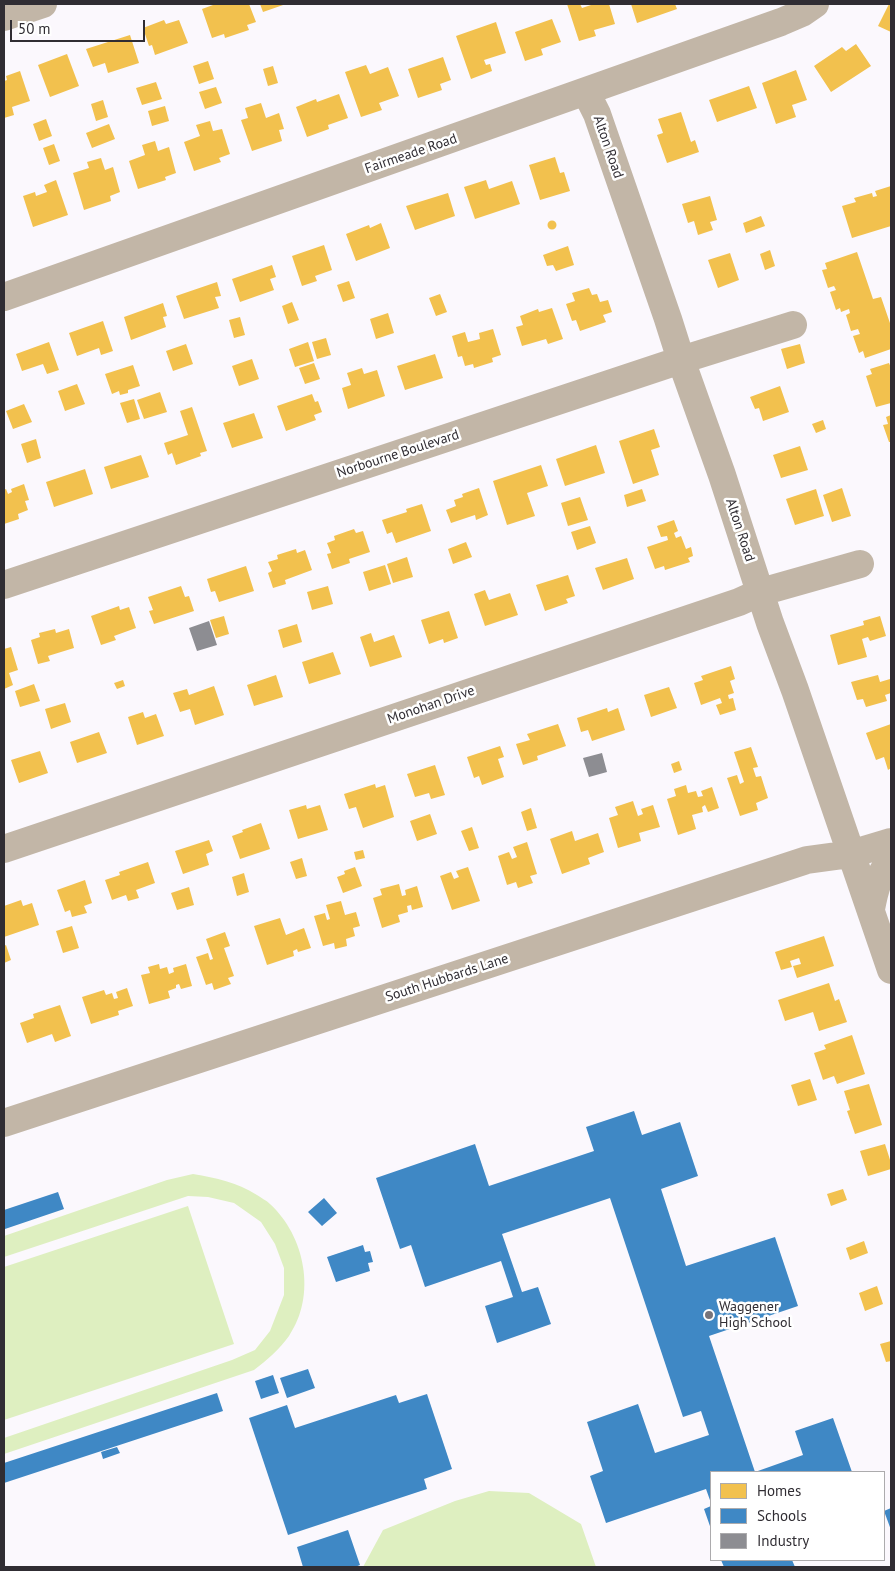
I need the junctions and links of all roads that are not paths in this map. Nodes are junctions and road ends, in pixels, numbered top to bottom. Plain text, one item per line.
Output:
1 (43, 4) edge
2 (815, 4) edge
3 (4, 17) edge
4 (586, 92) junction
5 (4, 297) edge
6 (793, 325) dead end
7 (681, 360) junction
8 (860, 564) dead end
9 (4, 585) edge
10 (761, 592) junction
11 (891, 842) edge
12 (4, 849) edge
13 (851, 854) junction
14 (891, 859) edge
15 (871, 909) junction
16 (891, 970) edge
17 (4, 1123) edge

1 - 3 street
2 - 4 street, Fairmeade Road
4 - 5 street, Fairmeade Road
4 - 7 street, Alton Road
6 - 7 street, Norbourne Boulevard
7 - 9 street, Norbourne Boulevard
7 - 10 street, Alton Road
8 - 10 street, Monohan Drive
10 - 12 street, Monohan Drive
10 - 13 street, Alton Road
11 - 13 street, South Hubbards Lane
13 - 15 street, Alton Road
13 - 17 street, South Hubbards Lane
14 - 15 street
15 - 16 street, Alton Road

